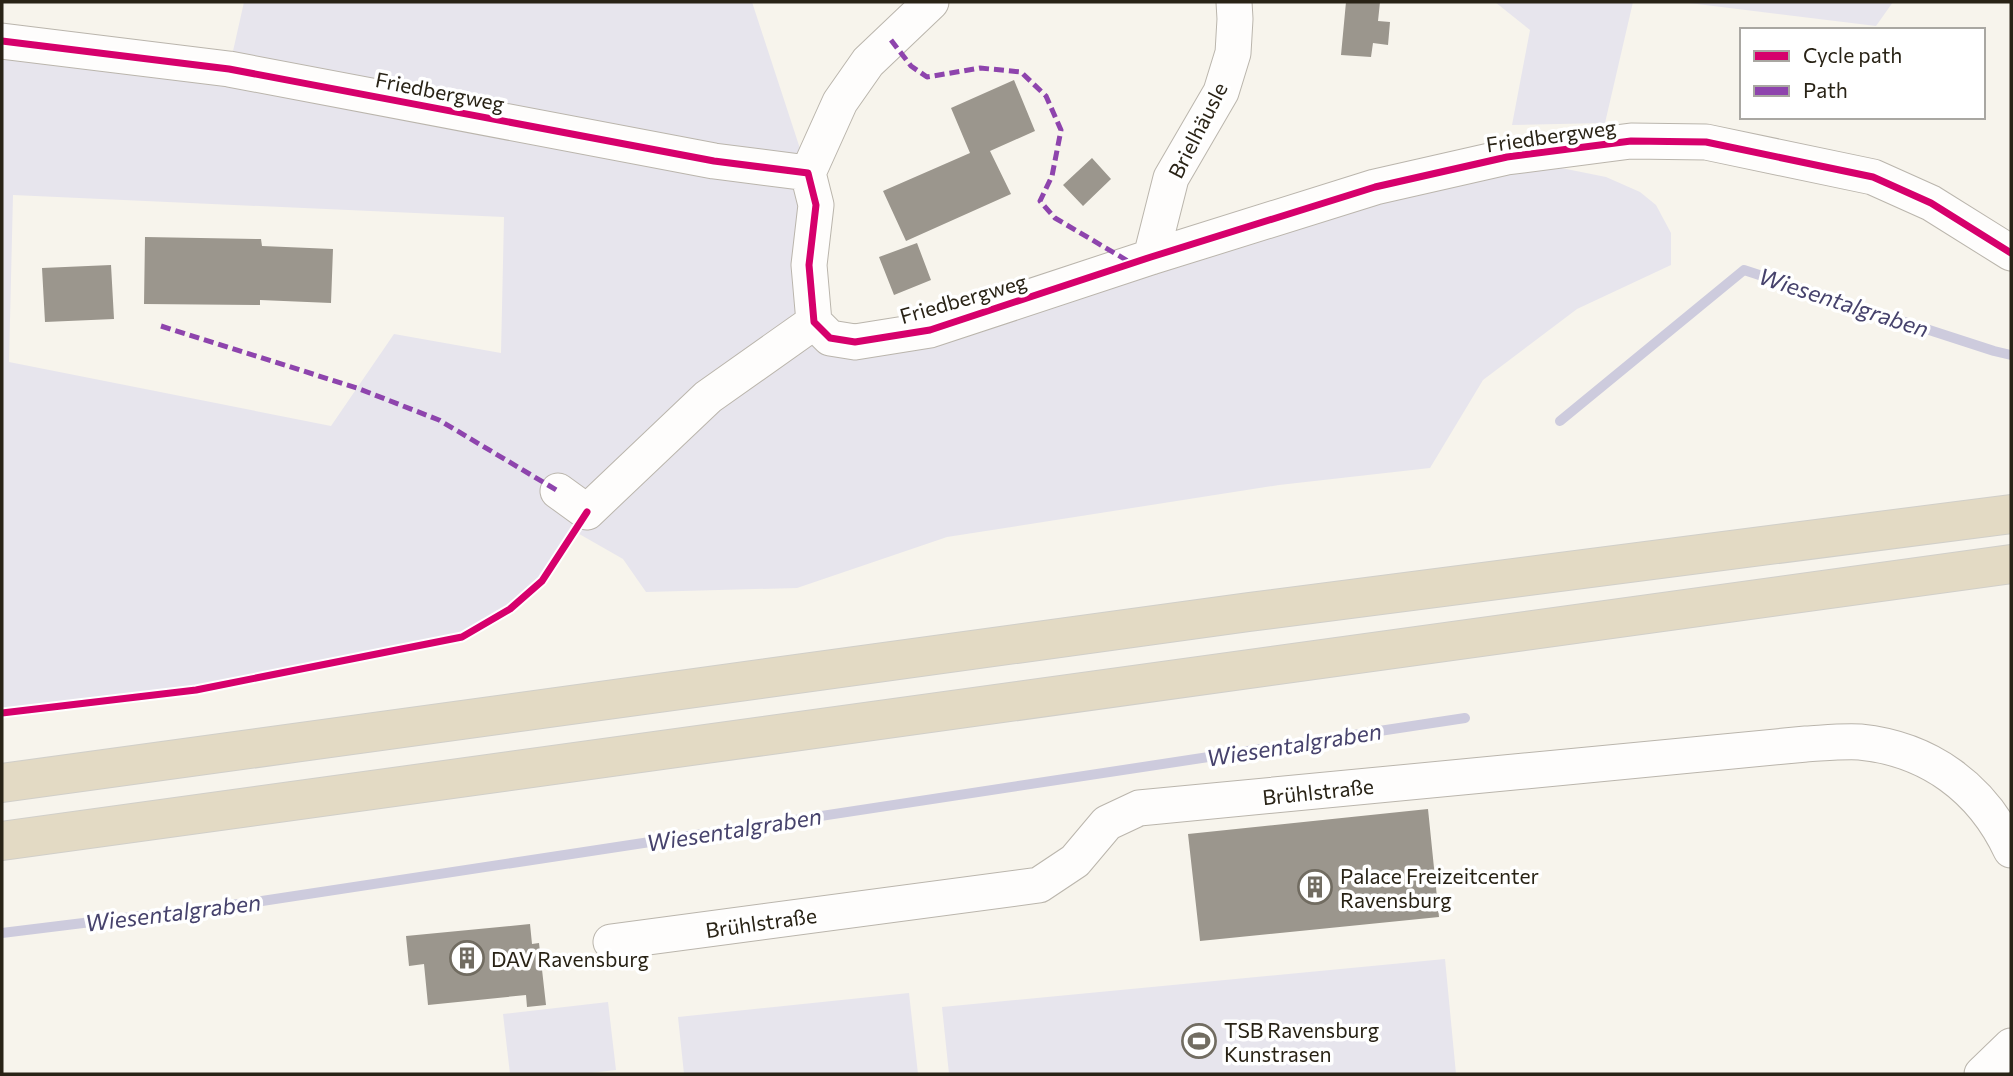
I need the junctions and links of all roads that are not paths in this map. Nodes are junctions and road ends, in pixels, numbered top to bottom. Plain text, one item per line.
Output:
1 (931, 2) edge
2 (1234, 2) edge
3 (2, 41) edge
4 (808, 173) junction
5 (2011, 253) edge
6 (1151, 257) junction
7 (814, 322) junction
8 (558, 491) dead end
9 (2011, 514) edge
10 (2011, 564) edge
11 (2, 783) edge
12 (2, 841) edge
13 (2011, 850) edge
14 (611, 942) dead end
15 (2011, 1046) edge
16 (1982, 1074) edge

1 - 4 street
2 - 6 street, Brielhäusle
3 - 4 street, Friedbergweg
4 - 7 street
5 - 6 street, Friedbergweg
6 - 7 street, Friedbergweg
7 - 8 street
9 - 11 highway
10 - 12 highway
13 - 14 street, Brühlstraße
15 - 16 street

